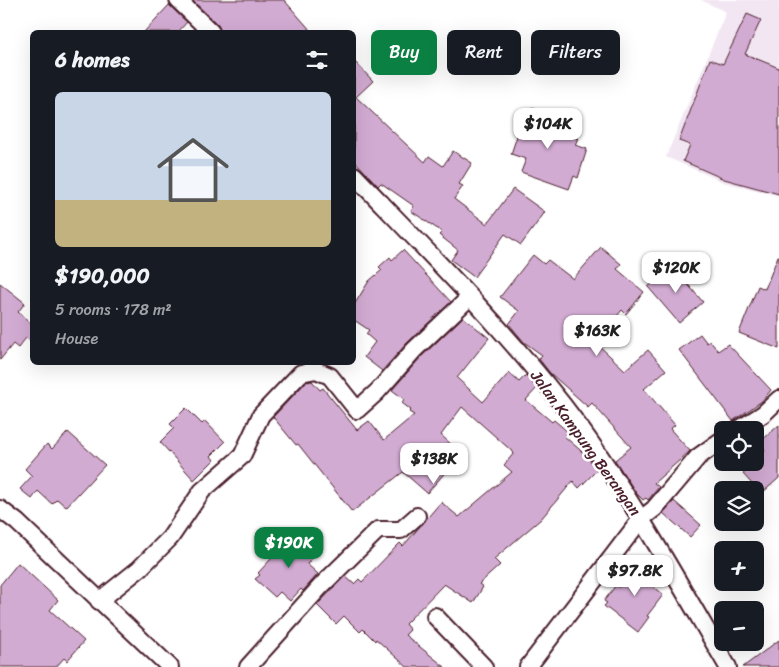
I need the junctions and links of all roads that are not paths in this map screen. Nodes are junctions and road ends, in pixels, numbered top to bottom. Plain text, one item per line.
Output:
1 (178, 0) edge
2 (209, 30) edge
3 (356, 177) edge
4 (470, 297) junction
5 (779, 399) edge
6 (753, 421) edge
7 (714, 446) edge
8 (0, 509) edge
9 (417, 516) dead end
10 (641, 519) junction
11 (99, 601) junction
12 (435, 616) dead end
13 (170, 667) edge
14 (248, 667) edge
15 (484, 667) edge
16 (528, 667) edge
17 (728, 667) edge

1 - 2 street
3 - 4 street, Jalan Kampung Berangan
4 - 10 street, Jalan Kampung Berangan
4 - 11 street
5 - 6 street
7 - 10 street
8 - 11 street
9 - 14 street
10 - 16 street
10 - 17 street, Jalan Kampung Berangan
11 - 13 street
12 - 15 street

